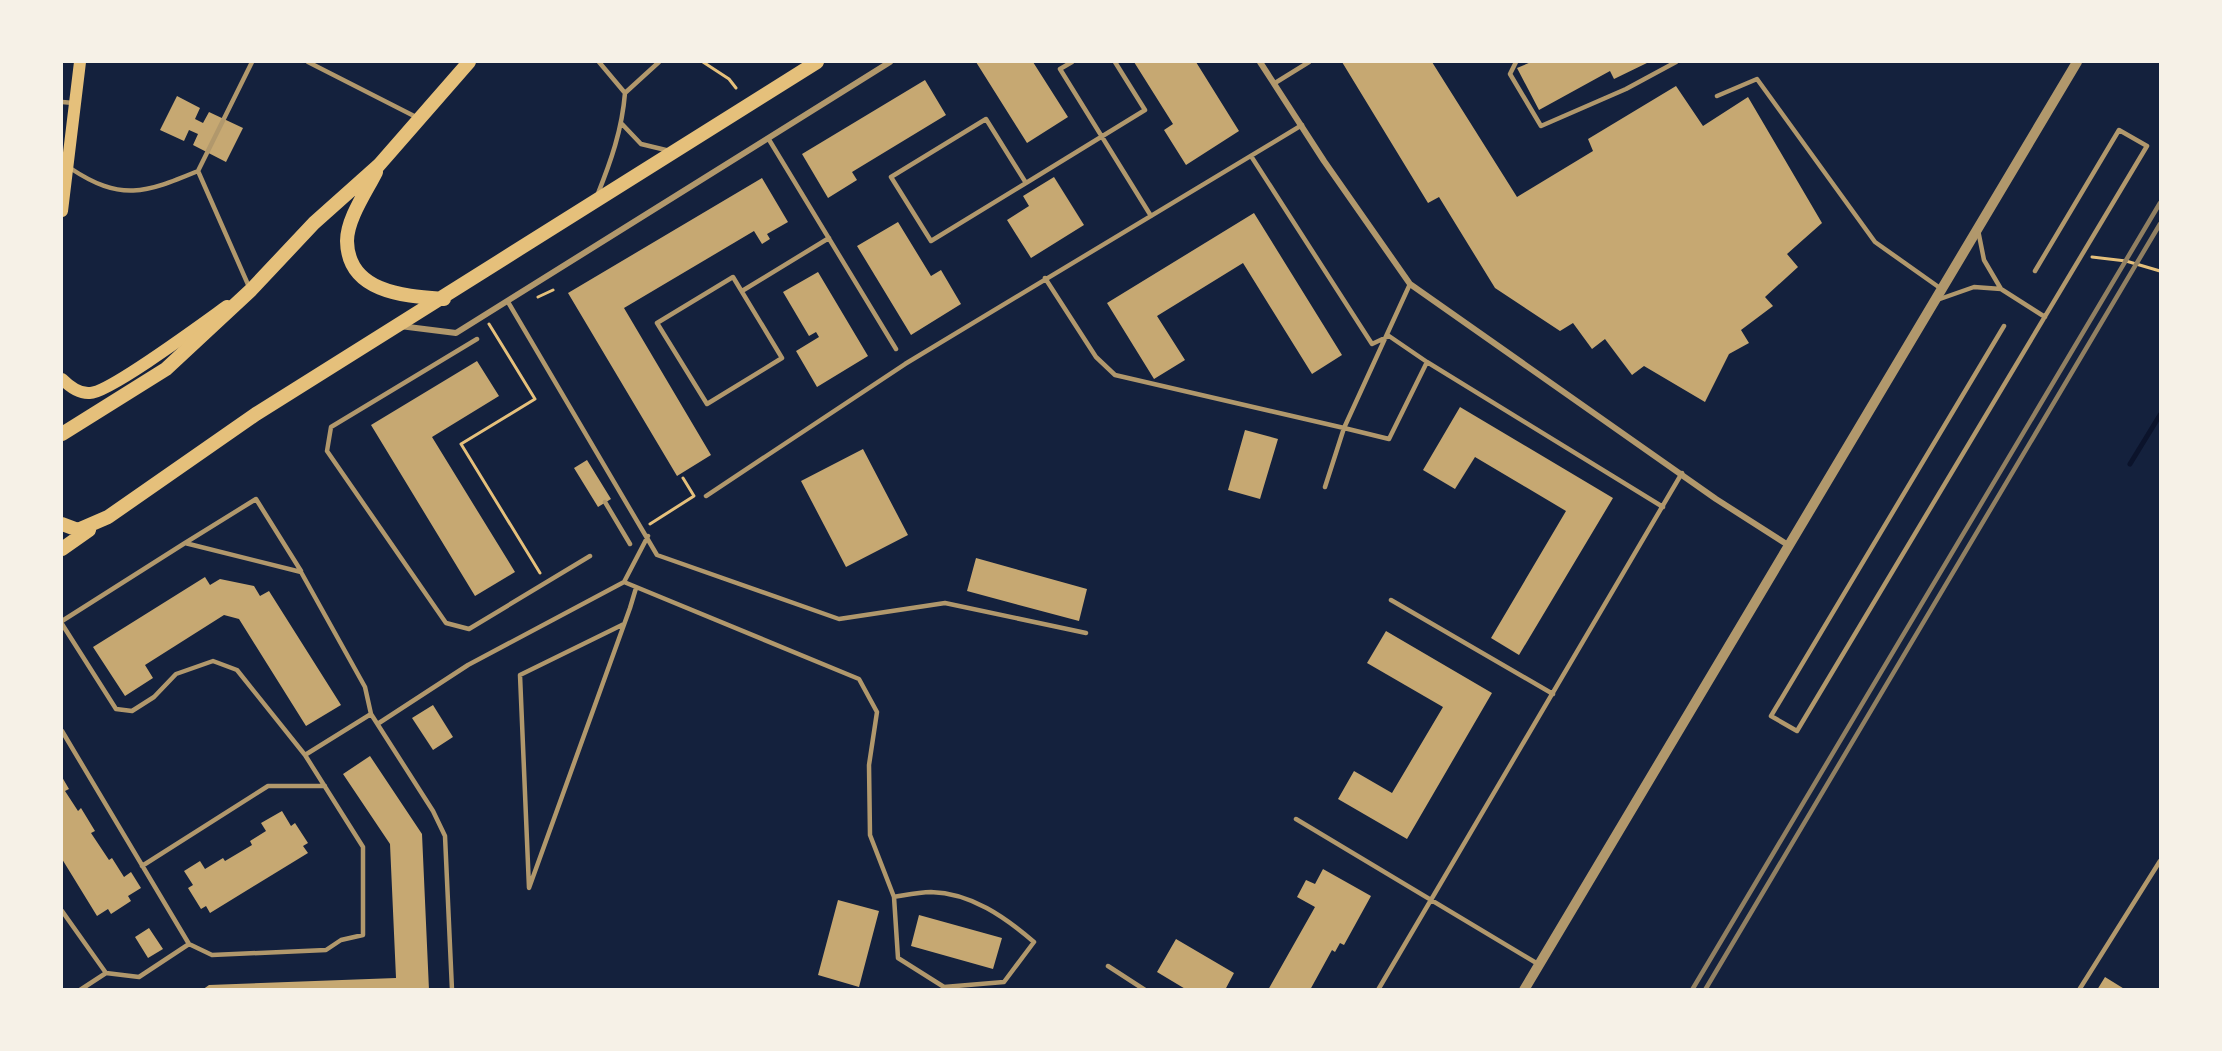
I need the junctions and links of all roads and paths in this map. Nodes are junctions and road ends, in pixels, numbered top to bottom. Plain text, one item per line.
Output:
1 (80, 62) edge
2 (252, 62) edge
3 (308, 62) edge
4 (469, 62) edge
5 (599, 62) edge
6 (659, 62) edge
7 (703, 62) edge
8 (817, 62) edge
9 (890, 62) edge
10 (1072, 62) edge
11 (1115, 62) edge
12 (1260, 62) edge
13 (1308, 62) edge
14 (1516, 62) edge
15 (1676, 62) edge
16 (2077, 62) edge
17 (1275, 83) junction
18 (736, 88) dead end
19 (625, 93) junction
20 (1717, 96) dead end
21 (62, 102) edge
22 (75, 103) junction
23 (418, 118) junction
24 (622, 124) junction
25 (1302, 125) junction
26 (1102, 137) junction
27 (768, 138) junction
28 (674, 152) junction
29 (1251, 156) junction
30 (380, 165) junction
31 (67, 166) junction
32 (198, 171) junction
33 (1026, 183) junction
34 (593, 204) junction
35 (62, 212) edge
36 (1151, 216) junction
37 (1978, 226) junction
38 (829, 238) junction
39 (2081, 256) junction
40 (2035, 271) dead end
41 (2160, 271) edge
42 (1045, 278) junction
43 (1410, 284) junction
44 (1940, 288) junction
45 (2001, 289) junction
46 (251, 290) junction
47 (742, 291) junction
48 (444, 298) junction
49 (508, 302) junction
50 (1932, 302) junction
51 (2045, 317) junction
52 (488, 322) dead end
53 (399, 326) junction
54 (2004, 326) dead end
55 (1389, 336) junction
56 (477, 339) dead end
57 (896, 349) dead end
58 (1427, 363) junction
59 (62, 379) edge
60 (1344, 428) junction
61 (62, 434) edge
62 (1682, 473) junction
63 (683, 478) dead end
64 (1325, 487) dead end
65 (706, 496) dead end
66 (605, 502) dead end
67 (1663, 507) junction
68 (108, 517) junction
69 (62, 524) edge
70 (643, 528) junction
71 (648, 536) junction
72 (185, 543) junction
73 (630, 544) dead end
74 (1788, 545) junction
75 (62, 549) edge
76 (590, 556) dead end
77 (301, 572) junction
78 (624, 582) junction
79 (546, 583) junction
80 (636, 588) junction
81 (1391, 600) dead end
82 (62, 622) edge
83 (624, 624) junction
84 (1086, 633) dead end
85 (1552, 694) junction
86 (371, 714) junction
87 (379, 723) junction
88 (62, 731) edge
89 (305, 755) junction
90 (324, 786) junction
91 (1296, 819) dead end
92 (2160, 861) edge
93 (142, 866) junction
94 (894, 897) junction
95 (1431, 898) junction
96 (62, 911) edge
97 (189, 944) junction
98 (1539, 964) junction
99 (1108, 966) dead end
100 (106, 973) junction
101 (80, 990) edge
102 (452, 990) edge
103 (1145, 990) edge
104 (1378, 990) edge
105 (1524, 990) edge
106 (2079, 990) edge

1 - 22 main road
2 - 32 lane
3 - 23 lane
4 - 23 main road
5 - 19 lane
6 - 19 lane
7 - 18 path
8 - 28 main road
9 - 27 street
10 - 26 lane
11 - 26 lane
12 - 17 street
13 - 17 lane
14 - 15 lane
16 - 37 street
17 - 25 street
19 - 24 lane
20 - 44 lane
21 - 22 lane
22 - 31 main road
23 - 30 main road
24 - 28 lane
24 - 34 lane
25 - 29 lane
25 - 43 street
26 - 33 lane
26 - 36 lane
27 - 38 lane
27 - 49 street
28 - 34 main road
29 - 36 lane
29 - 55 lane
30 - 46 main road
30 - 48 main road
31 - 32 lane
31 - 35 main road
32 - 46 lane
33 - 33 lane
34 - 48 main road
36 - 42 lane
37 - 44 street
37 - 45 lane
38 - 47 lane
38 - 57 lane
39 - 40 lane
39 - 41 path
39 - 51 lane
42 - 60 lane
42 - 65 lane
43 - 55 lane
43 - 62 street
44 - 50 street
45 - 50 lane
45 - 51 lane
46 - 59 main road
46 - 61 main road
47 - 47 lane
48 - 53 main road
49 - 53 street
49 - 70 lane
50 - 74 street
51 - 54 lane
52 - 79 path
53 - 68 main road
55 - 58 lane
55 - 60 lane
56 - 79 lane
58 - 60 lane
58 - 67 lane
60 - 64 lane
62 - 67 lane
62 - 74 street
63 - 70 path
66 - 73 lane
67 - 85 lane
68 - 69 main road
68 - 75 main road
70 - 71 lane
71 - 78 lane
71 - 84 lane
72 - 77 lane
72 - 77 lane
72 - 82 lane
74 - 98 street
76 - 79 lane
77 - 86 lane
78 - 80 lane
78 - 87 lane
80 - 83 lane
80 - 94 lane
81 - 85 lane
82 - 89 lane
83 - 83 lane
85 - 95 lane
86 - 87 lane
86 - 89 lane
87 - 102 lane
88 - 93 lane
89 - 90 lane
90 - 93 lane
90 - 97 lane
91 - 95 lane
92 - 106 lane
93 - 97 lane
94 - 94 lane
95 - 98 lane
95 - 104 lane
96 - 100 lane
97 - 100 lane
98 - 105 street
99 - 103 lane
100 - 101 lane

